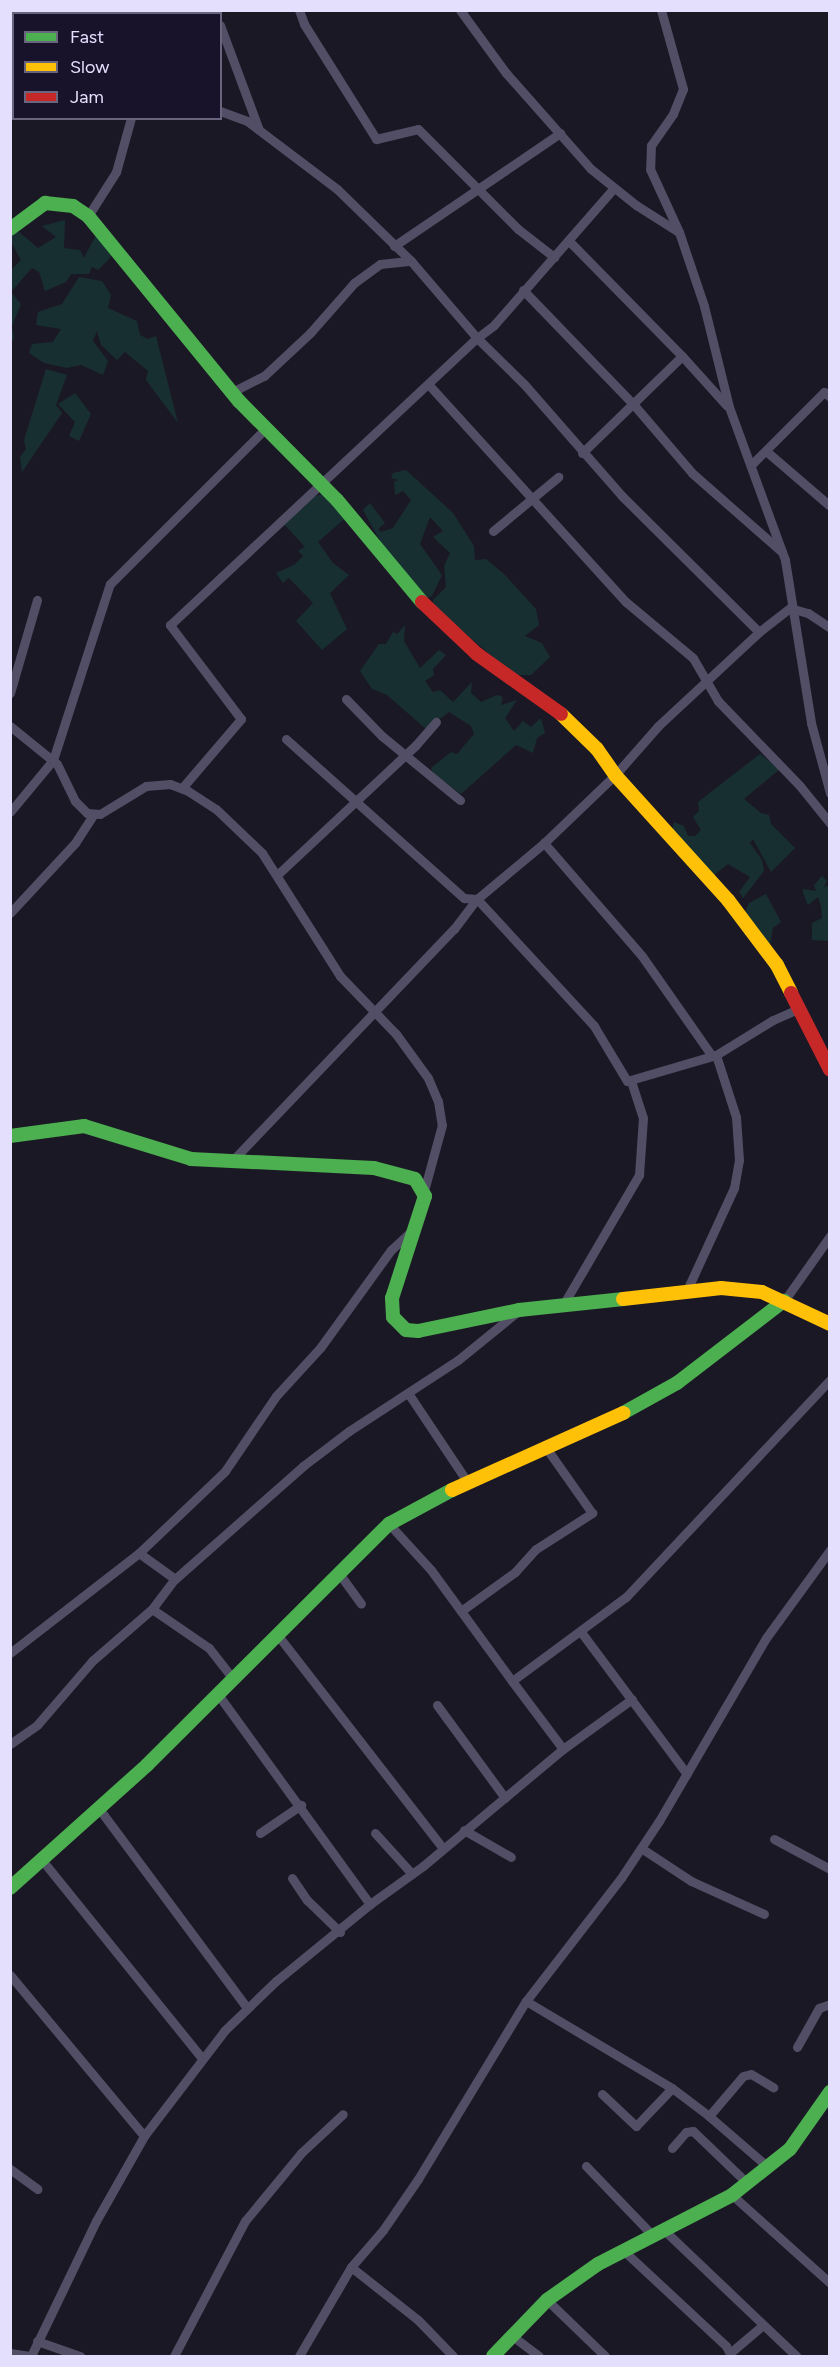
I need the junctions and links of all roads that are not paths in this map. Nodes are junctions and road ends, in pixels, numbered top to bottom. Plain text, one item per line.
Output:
1 (299, 10) edge
2 (460, 10) edge
3 (661, 10) edge
4 (222, 30) edge
5 (222, 112) edge
6 (130, 120) edge
7 (259, 130) junction
8 (560, 133) junction
9 (614, 188) junction
10 (476, 189) junction
11 (88, 216) junction
12 (10, 229) edge
13 (679, 232) junction
14 (569, 241) junction
15 (394, 246) junction
16 (555, 256) junction
17 (411, 261) junction
18 (523, 290) junction
19 (477, 338) junction
20 (682, 356) junction
21 (429, 385) junction
22 (232, 392) junction
23 (830, 397) edge
24 (634, 405) junction
25 (729, 408) junction
26 (264, 430) junction
27 (766, 451) junction
28 (582, 453) junction
29 (752, 464) junction
30 (558, 477) dead end
31 (323, 486) junction
32 (534, 500) junction
33 (830, 506) edge
34 (494, 531) dead end
35 (782, 552) junction
36 (37, 600) dead end
37 (790, 608) junction
38 (830, 628) edge
39 (759, 632) junction
40 (707, 681) junction
41 (10, 693) edge
42 (346, 699) dead end
43 (436, 722) dead end
44 (10, 726) edge
45 (285, 739) dead end
46 (406, 756) junction
47 (53, 760) junction
48 (615, 775) junction
49 (182, 789) junction
50 (830, 793) edge
51 (460, 800) dead end
52 (354, 802) junction
53 (10, 812) edge
54 (93, 814) junction
55 (830, 823) edge
56 (544, 843) junction
57 (277, 875) junction
58 (477, 899) junction
59 (10, 913) edge
60 (800, 1008) junction
61 (376, 1011) junction
62 (714, 1055) junction
63 (830, 1070) edge
64 (632, 1081) junction
65 (10, 1136) edge
66 (231, 1162) junction
67 (424, 1191) junction
68 (410, 1232) junction
69 (830, 1236) edge
70 (687, 1290) junction
71 (784, 1301) junction
72 (563, 1305) junction
73 (519, 1310) junction
74 (830, 1324) edge
75 (830, 1380) edge
76 (408, 1393) junction
77 (549, 1452) junction
78 (468, 1483) junction
79 (389, 1524) junction
80 (830, 1550) edge
81 (139, 1553) junction
82 (338, 1572) junction
83 (175, 1579) junction
84 (361, 1604) dead end
85 (152, 1609) junction
86 (461, 1611) junction
87 (581, 1632) junction
88 (276, 1633) junction
89 (10, 1653) edge
90 (232, 1677) junction
91 (512, 1681) junction
92 (217, 1693) junction
93 (632, 1699) junction
94 (437, 1705) dead end
95 (10, 1744) edge
96 (563, 1749) junction
97 (687, 1774) junction
98 (505, 1798) junction
99 (301, 1805) junction
100 (100, 1810) junction
101 (464, 1830) junction
102 (260, 1833) dead end
103 (375, 1833) dead end
104 (774, 1839) dead end
105 (443, 1848) junction
106 (641, 1848) junction
107 (511, 1857) dead end
108 (42, 1860) junction
109 (830, 1869) edge
110 (412, 1874) junction
111 (292, 1878) dead end
112 (10, 1888) edge
113 (370, 1904) junction
114 (764, 1914) dead end
115 (340, 1932) junction
116 (10, 1975) edge
117 (526, 2001) junction
118 (830, 2004) edge
119 (247, 2008) junction
120 (797, 2047) dead end
121 (201, 2057) junction
122 (772, 2087) dead end
123 (672, 2088) junction
124 (830, 2092) edge
125 (602, 2094) dead end
126 (343, 2114) dead end
127 (709, 2116) junction
128 (144, 2136) junction
129 (672, 2148) dead end
130 (586, 2166) dead end
131 (768, 2167) junction
132 (10, 2169) edge
133 (747, 2183) junction
134 (38, 2188) dead end
135 (732, 2195) junction
136 (660, 2234) junction
137 (625, 2252) junction
138 (351, 2267) junction
139 (830, 2283) edge
140 (547, 2300) junction
141 (763, 2325) junction
142 (511, 2335) junction
143 (37, 2341) junction
144 (10, 2353) edge
145 (731, 2355) edge
146 (30, 2356) edge
147 (80, 2356) edge
148 (174, 2356) edge
149 (299, 2356) edge
150 (453, 2356) edge
151 (493, 2356) edge
152 (539, 2356) edge
153 (605, 2356) edge
154 (796, 2356) edge

1 - 10 street
2 - 8 street
3 - 13 street
4 - 7 street
5 - 7 street
6 - 11 street
7 - 15 street
8 - 9 street
8 - 10 street
9 - 13 street
9 - 14 street
10 - 15 street
10 - 16 street
11 - 12 main road
11 - 22 main road
13 - 25 street
14 - 16 street
14 - 20 street
15 - 17 street
16 - 18 street
17 - 19 street
17 - 22 street
18 - 19 street
18 - 24 street
19 - 21 street
19 - 28 street
20 - 24 street
20 - 25 street
21 - 31 street
21 - 32 street
22 - 26 main road
23 - 27 street
24 - 28 street
24 - 35 street
25 - 29 street
26 - 31 main road
26 - 47 street
27 - 29 street
27 - 33 street
28 - 39 street
29 - 35 street
30 - 32 street
31 - 48 main road
31 - 49 street
32 - 34 street
32 - 40 street
35 - 37 street
36 - 41 street
37 - 38 street
37 - 39 street
37 - 50 street
39 - 40 street
40 - 48 street
40 - 55 street
42 - 46 street
43 - 46 street
44 - 47 street
45 - 52 street
46 - 51 street
46 - 52 street
47 - 53 street
47 - 54 street
48 - 56 street
48 - 60 main road
49 - 54 street
49 - 57 street
52 - 57 street
52 - 58 street
54 - 59 street
56 - 58 street
56 - 62 street
57 - 61 street
58 - 61 street
58 - 64 street
60 - 62 street
60 - 63 main road
61 - 66 street
61 - 67 street
62 - 64 street
62 - 70 street
64 - 72 street
65 - 66 main road
66 - 67 main road
67 - 68 main road
68 - 73 main road
68 - 81 street
69 - 71 street
70 - 71 main road
70 - 72 main road
71 - 74 main road
71 - 77 main road
72 - 73 main road
73 - 76 street
75 - 87 street
76 - 78 street
76 - 83 street
77 - 78 main road
77 - 86 street
78 - 79 main road
79 - 82 main road
79 - 86 street
80 - 97 street
81 - 83 street
81 - 89 street
82 - 84 street
82 - 88 main road
83 - 85 street
85 - 90 street
85 - 95 street
86 - 91 street
87 - 91 street
87 - 93 street
88 - 90 main road
88 - 105 street
90 - 92 main road
91 - 96 street
92 - 99 street
92 - 100 main road
93 - 96 street
93 - 97 street
94 - 98 street
96 - 98 street
97 - 106 street
98 - 101 street
99 - 102 street
99 - 113 street
100 - 108 main road
100 - 119 street
101 - 105 street
101 - 107 street
103 - 110 street
104 - 109 street
105 - 110 street
106 - 114 street
106 - 117 street
108 - 112 main road
108 - 121 street
110 - 113 street
111 - 115 street
113 - 115 street
115 - 119 street
116 - 128 street
117 - 123 street
117 - 138 street
118 - 120 street
119 - 121 street
121 - 128 street
122 - 127 street
123 - 125 street
123 - 127 street
124 - 131 main road
126 - 148 street
127 - 131 street
128 - 143 street
129 - 133 street
130 - 136 street
131 - 133 main road
132 - 134 street
133 - 135 main road
135 - 136 main road
135 - 139 street
136 - 137 main road
136 - 141 street
137 - 140 main road
137 - 145 street
138 - 149 street
138 - 150 street
140 - 142 main road
140 - 153 street
141 - 145 street
141 - 154 street
142 - 151 main road
142 - 152 street
143 - 146 street
143 - 147 street
144 - 146 street

